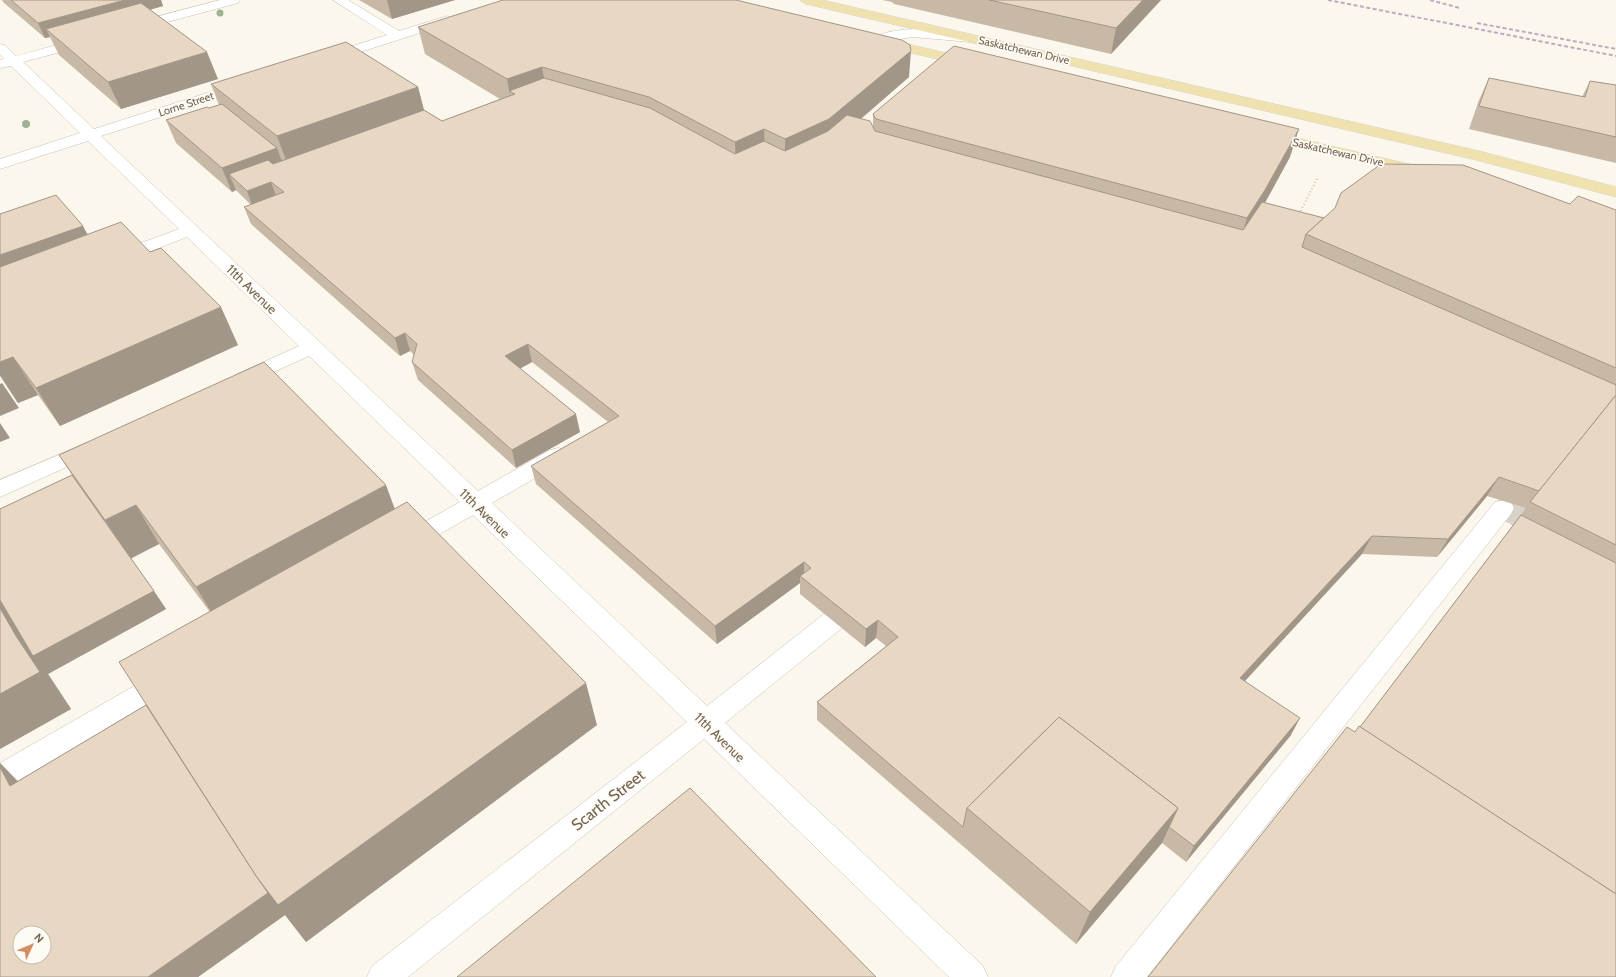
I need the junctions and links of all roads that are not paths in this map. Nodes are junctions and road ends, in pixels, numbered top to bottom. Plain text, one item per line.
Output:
1 (234, 0) edge
2 (339, 0) edge
3 (806, 0) edge
4 (458, 17) edge
5 (125, 30) edge
6 (398, 36) junction
7 (95, 38) edge
8 (971, 38) junction
9 (874, 40) joint
10 (0, 48) edge
11 (7, 62) edge
12 (317, 62) edge
13 (987, 67) edge
14 (257, 81) edge
15 (1255, 132) edge
16 (91, 135) junction
17 (0, 164) edge
18 (1433, 175) edge
19 (1616, 192) edge
20 (191, 230) junction
21 (103, 263) edge
22 (312, 347) junction
23 (225, 387) edge
24 (109, 439) edge
25 (576, 445) edge
26 (0, 489) edge
27 (475, 503) junction
28 (1504, 508) dead end
29 (386, 554) edge
30 (832, 621) edge
31 (186, 670) edge
32 (705, 723) junction
33 (0, 777) edge
34 (383, 977) edge
35 (972, 977) edge
36 (1127, 977) edge

1 - 5 street
2 - 6 street
3 - 8 main road, Saskatchewan Drive
4 - 6 street
6 - 12 street
7 - 11 street
8 - 9 street
8 - 19 main road, Saskatchewan Drive
9 - 13 main road, Saskatchewan Drive
10 - 11 street, 11th Avenue
11 - 16 street, 11th Avenue
14 - 16 street, Lorne Street
15 - 18 main road, Saskatchewan Drive
16 - 17 street, Lorne Street
16 - 20 street, 11th Avenue
20 - 21 street
20 - 22 street, 11th Avenue
22 - 23 street
22 - 27 street, 11th Avenue
24 - 26 street
25 - 27 street
27 - 29 street
27 - 32 street, 11th Avenue
28 - 36 street
30 - 32 street, Scarth Street
31 - 33 street
32 - 34 street, Scarth Street
32 - 35 street, 11th Avenue

